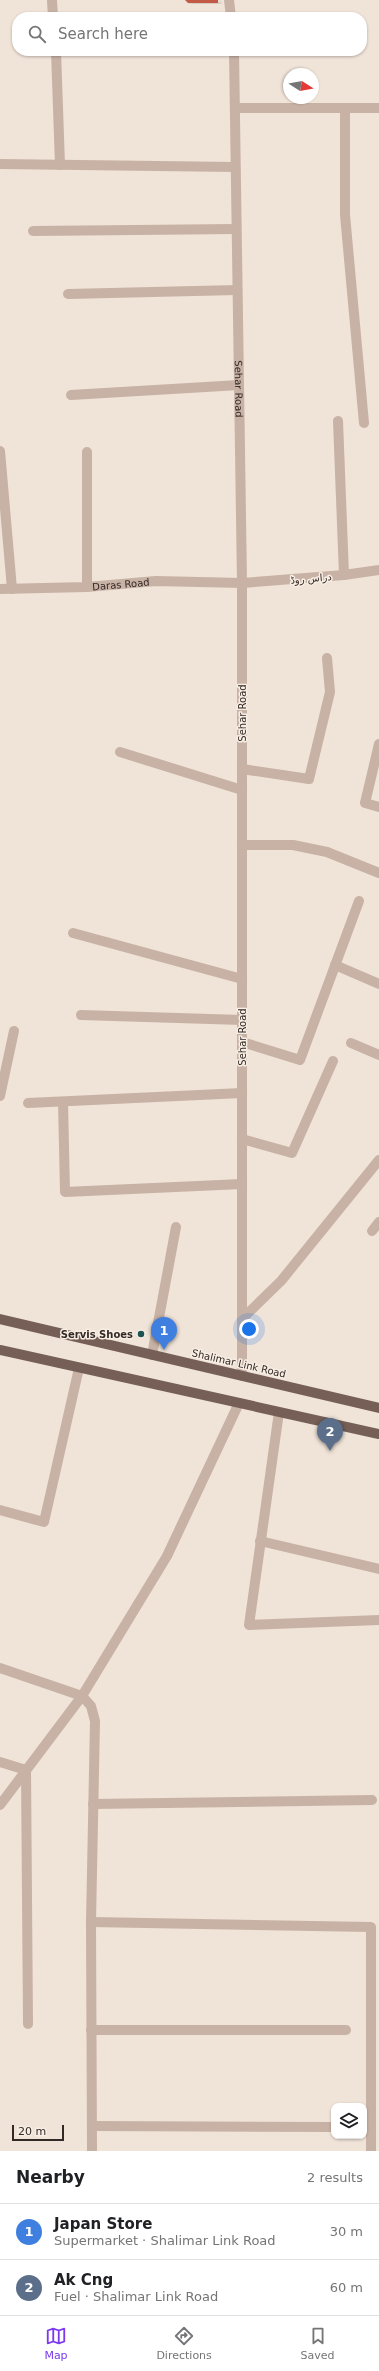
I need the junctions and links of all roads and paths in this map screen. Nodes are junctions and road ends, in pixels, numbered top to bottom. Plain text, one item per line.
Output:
1 (229, 0) edge
2 (52, 1) edge
3 (53, 12) edge
4 (230, 12) edge
5 (56, 56) edge
6 (234, 56) edge
7 (235, 108) junction
8 (379, 108) edge
9 (345, 109) junction
10 (0, 164) edge
11 (60, 164) junction
12 (236, 167) junction
13 (236, 229) junction
14 (33, 231) dead end
15 (237, 290) junction
16 (68, 294) dead end
17 (239, 385) junction
18 (71, 395) dead end
19 (338, 421) dead end
20 (364, 424) dead end
21 (0, 451) edge
22 (88, 452) dead end
23 (1, 463) edge
24 (379, 570) edge
25 (344, 575) junction
26 (242, 583) junction
27 (86, 587) junction
28 (0, 589) edge
29 (12, 589) junction
30 (327, 658) dead end
31 (379, 744) edge
32 (120, 752) dead end
33 (242, 769) junction
34 (242, 790) junction
35 (379, 807) edge
36 (242, 845) junction
37 (379, 873) edge
38 (359, 901) dead end
39 (73, 933) dead end
40 (334, 965) junction
41 (242, 979) junction
42 (379, 984) edge
43 (81, 1016) dead end
44 (242, 1020) junction
45 (14, 1031) dead end
46 (242, 1042) junction
47 (351, 1043) dead end
48 (379, 1055) edge
49 (333, 1061) dead end
50 (242, 1094) junction
51 (0, 1096) edge
52 (63, 1102) junction
53 (28, 1103) dead end
54 (242, 1139) junction
55 (379, 1160) edge
56 (242, 1184) junction
57 (379, 1222) edge
58 (176, 1227) dead end
59 (372, 1231) dead end
60 (0, 1319) edge
61 (242, 1319) junction
62 (0, 1350) edge
63 (152, 1355) junction
64 (79, 1368) junction
65 (242, 1376) junction
66 (239, 1403) junction
67 (379, 1408) edge
68 (279, 1412) junction
69 (379, 1434) edge
70 (0, 1510) edge
71 (260, 1541) junction
72 (379, 1569) edge
73 (379, 1620) edge
74 (0, 1668) edge
75 (82, 1696) junction
76 (0, 1762) edge
77 (26, 1770) junction
78 (372, 1800) dead end
79 (93, 1804) junction
80 (0, 1805) edge
81 (91, 1922) junction
82 (28, 2024) dead end
83 (92, 2030) junction
84 (346, 2030) dead end
85 (92, 2126) junction
86 (331, 2128) edge
87 (367, 2128) edge
88 (92, 2151) edge
89 (371, 2151) edge

1 - 4 street
2 - 3 street
5 - 11 street
6 - 7 street, Sehar Road
7 - 9 street
7 - 12 street, Sehar Road
8 - 9 street
9 - 20 street
10 - 11 street
11 - 12 street
12 - 13 street, Sehar Road
13 - 14 street
13 - 15 street, Sehar Road
15 - 16 street
15 - 17 street, Sehar Road
17 - 18 street
17 - 26 street, Sehar Road
19 - 25 street
21 - 23 street
22 - 27 street
23 - 29 street
24 - 25 street, دراس روڈ
25 - 26 street, دراس روڈ
26 - 27 street, Daras Road
26 - 33 street, Sehar Road
27 - 29 street, Daras Road
28 - 29 street, Daras Road
30 - 33 street
31 - 35 street
32 - 34 street
33 - 34 street, Sehar Road
34 - 36 street, Sehar Road
36 - 37 street
36 - 41 street, Sehar Road
38 - 40 street
39 - 41 street
40 - 42 street
40 - 46 street
41 - 44 street, Sehar Road
43 - 44 street
44 - 46 street, Sehar Road
45 - 51 street
46 - 50 street, Sehar Road
47 - 48 street
49 - 54 street
50 - 52 street
50 - 54 street, Sehar Road
52 - 53 street
52 - 56 street
54 - 56 street, Sehar Road
55 - 61 street
56 - 61 street, Sehar Road
57 - 59 street
58 - 63 street
60 - 63 main road, Shalimar Link Road
61 - 65 street, Sehar Road
62 - 64 main road
63 - 65 main road, Shalimar Link Road
64 - 66 main road
64 - 70 street
65 - 67 main road, Shalimar Link Road
66 - 68 main road
66 - 75 street
68 - 69 main road
68 - 71 street
71 - 72 street
71 - 73 street
74 - 75 street
75 - 77 street
75 - 79 street
76 - 77 street
77 - 80 street
77 - 82 street
78 - 79 street
79 - 81 street
81 - 83 street
81 - 87 street
83 - 84 street
83 - 85 street
85 - 86 street
85 - 88 street
87 - 89 street

